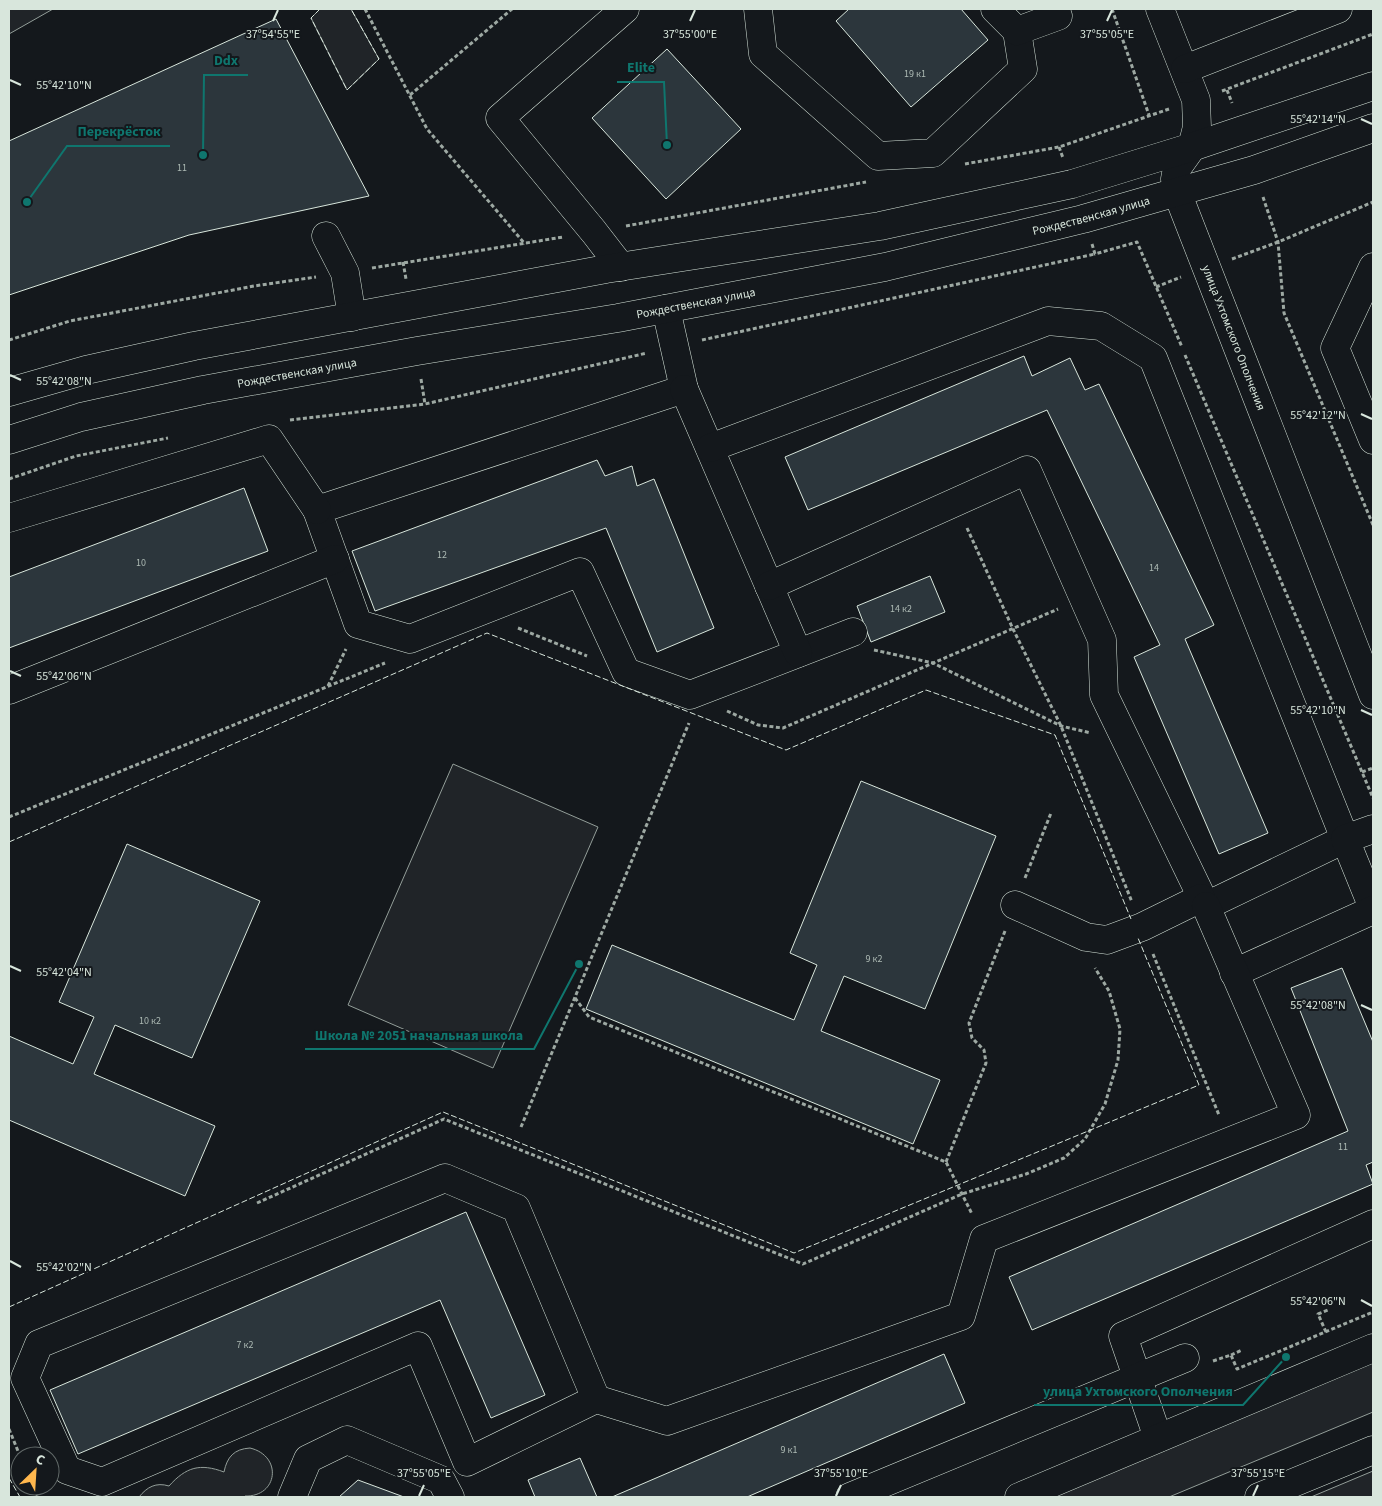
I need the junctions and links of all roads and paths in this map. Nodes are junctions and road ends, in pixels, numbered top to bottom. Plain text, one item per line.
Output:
1 (365, 9) edge
2 (512, 9) edge
3 (625, 9) edge
4 (758, 9) edge
5 (995, 9) edge
6 (1112, 9) edge
7 (1160, 9) edge
8 (1338, 9) edge
9 (1065, 11) edge
10 (1017, 31) junction
11 (1185, 69) junction
12 (1373, 86) edge
13 (410, 95) junction
14 (1149, 115) dead end
15 (1373, 128) edge
16 (1192, 147) junction
17 (1176, 192) junction
18 (1373, 202) edge
19 (326, 236) dead end
20 (1137, 242) dead end
21 (526, 244) dead end
22 (1095, 254) dead end
23 (403, 262) dead end
24 (621, 267) junction
25 (1373, 267) edge
26 (1206, 268) junction
27 (345, 273) junction
28 (1156, 286) junction
29 (666, 309) junction
30 (352, 317) junction
31 (9, 340) edge
32 (674, 346) junction
33 (684, 389) junction
34 (9, 392) edge
35 (280, 421) dead end
36 (174, 436) dead end
37 (9, 440) edge
38 (1373, 440) edge
39 (710, 448) junction
40 (9, 479) edge
41 (955, 502) junction
42 (317, 510) junction
43 (9, 518) edge
44 (335, 559) junction
45 (770, 586) junction
46 (1084, 598) junction
47 (478, 612) junction
48 (358, 624) junction
49 (1013, 629) junction
50 (853, 632) joint
51 (410, 639) junction
52 (798, 653) junction
53 (932, 663) junction
54 (626, 672) junction
55 (328, 686) junction
56 (9, 690) edge
57 (1373, 696) edge
58 (694, 697) junction
59 (1060, 726) junction
60 (1126, 740) junction
61 (1373, 768) edge
62 (1362, 772) junction
63 (1373, 798) edge
64 (1051, 813) dead end
65 (9, 817) edge
66 (1373, 829) edge
67 (1345, 839) junction
68 (1203, 902) junction
69 (1015, 904) junction
70 (1373, 909) edge
71 (1142, 927) junction
72 (1094, 964) dead end
73 (1234, 973) junction
74 (575, 998) junction
75 (521, 1127) dead end
76 (1230, 1142) junction
77 (946, 1162) junction
78 (962, 1194) junction
79 (257, 1203) dead end
80 (1373, 1224) edge
81 (984, 1239) junction
82 (1328, 1310) dead end
83 (1326, 1332) dead end
84 (1373, 1348) edge
85 (1242, 1350) dead end
86 (1231, 1354) dead end
87 (1185, 1358) dead end
88 (1138, 1378) junction
89 (596, 1399) junction
90 (9, 1429) edge
91 (1158, 1438) junction
92 (16, 1446) edge
93 (1373, 1450) edge
94 (467, 1462) junction
95 (67, 1470) junction
96 (446, 1488) edge
97 (78, 1497) edge
98 (292, 1497) edge
99 (850, 1497) edge
100 (1019, 1497) edge
101 (1259, 1497) edge

1 - 13 path
2 - 13 path
3 - 24 street
4 - 10 street
5 - 10 street
6 - 14 path
7 - 11 street, улица Ухтомского Ополчения
8 - 11 street
9 - 10 street
11 - 16 street, улица Ухтомского Ополчения
12 - 16 street
13 - 21 path
15 - 17 street, Рождественская улица
16 - 17 street, улица Ухтомского Ополчения
16 - 24 street
17 - 26 street, улица Ухтомского Ополчения
17 - 29 street, Рождественская улица
18 - 26 path
19 - 27 street
20 - 28 path
22 - 32 path
23 - 27 path
24 - 30 street
25 - 38 street
26 - 28 path
26 - 57 street, улица Ухтомского Ополчения
27 - 30 street
27 - 31 path
28 - 62 path
29 - 32 street
29 - 37 street, Рождественская улица
30 - 34 street
32 - 33 street
32 - 35 path
33 - 39 street
33 - 42 street
36 - 40 path
39 - 45 street
39 - 67 street
41 - 45 street
41 - 46 street
41 - 49 path
42 - 43 street
42 - 44 street
44 - 48 street
44 - 56 street
45 - 52 street
46 - 49 path
46 - 60 street
47 - 51 street
47 - 54 path
47 - 54 street
48 - 51 street
48 - 55 path
49 - 53 path
49 - 59 path
50 - 52 street
50 - 53 path
51 - 55 path
52 - 58 street
53 - 58 path
53 - 59 path
54 - 58 street
55 - 65 path
58 - 74 path
59 - 60 path
59 - 71 path
60 - 68 street
61 - 62 path
62 - 63 path
64 - 69 path
66 - 67 street
67 - 68 street
67 - 70 street
68 - 71 street
68 - 73 street
69 - 71 street
69 - 77 path
70 - 73 street
71 - 76 path
72 - 78 path
73 - 76 street
74 - 75 path
74 - 77 path
76 - 81 street
77 - 78 path
78 - 79 path
78 - 81 path
80 - 88 street
81 - 89 street
82 - 83 path
84 - 91 street
85 - 86 path
87 - 88 street
88 - 91 street
88 - 99 street
89 - 94 street
89 - 95 street
90 - 92 path
91 - 100 street
93 - 101 street
94 - 95 street
94 - 96 street
95 - 97 street
96 - 98 street

